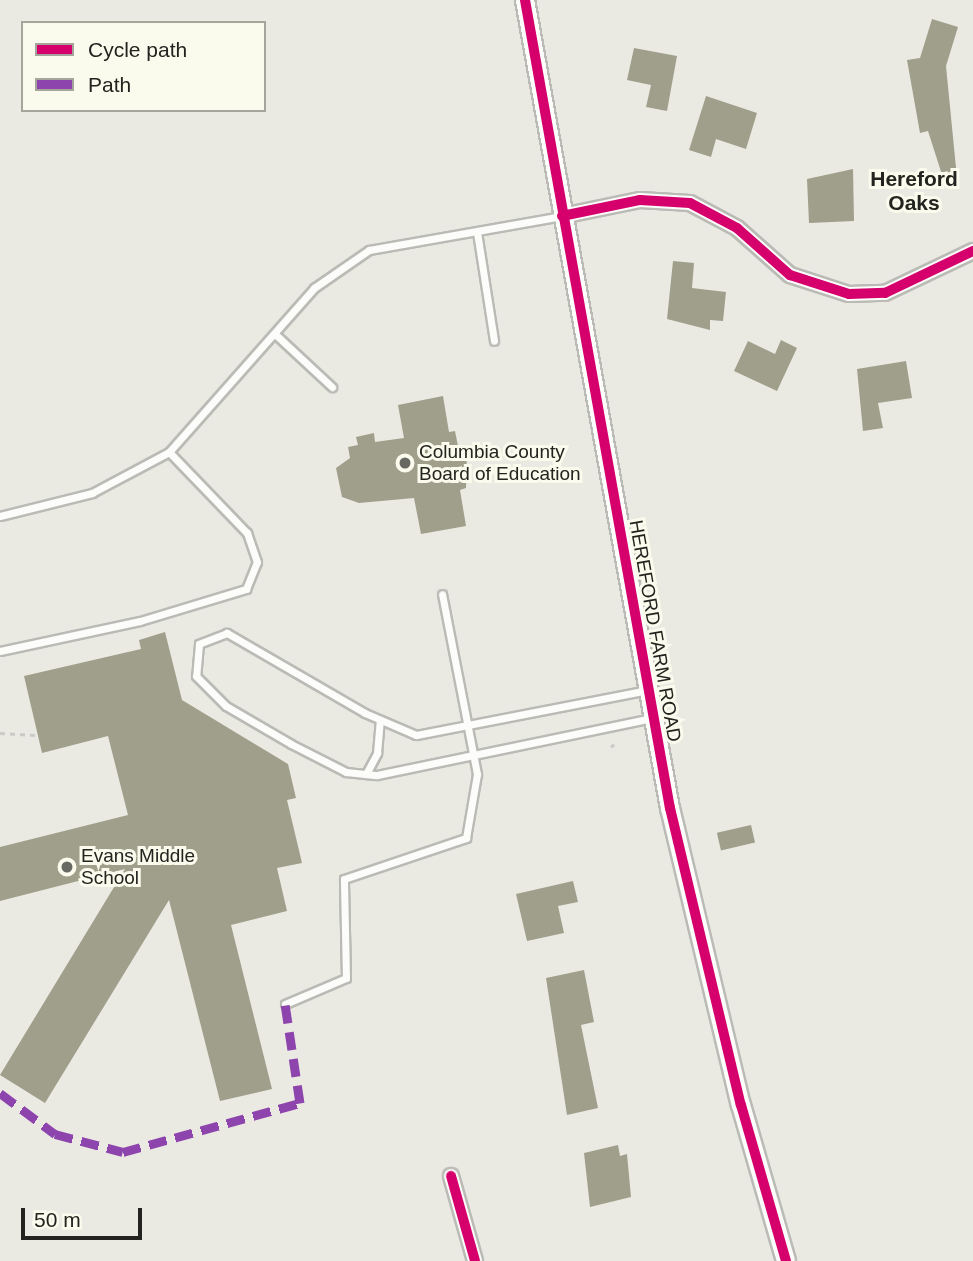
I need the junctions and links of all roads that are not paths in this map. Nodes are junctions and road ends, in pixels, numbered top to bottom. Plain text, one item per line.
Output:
1 (525, 0) edge
2 (562, 216) junction
3 (477, 232) junction
4 (973, 251) edge
5 (275, 334) junction
6 (494, 341) dead end
7 (332, 387) dead end
8 (169, 452) junction
9 (0, 516) edge
10 (442, 594) dead end
11 (0, 651) edge
12 (649, 690) junction
13 (653, 718) junction
14 (380, 720) junction
15 (466, 724) junction
16 (474, 753) junction
17 (366, 774) junction
18 (285, 1004) dead end
19 (451, 1176) dead end
20 (475, 1261) edge
21 (786, 1261) edge

1 - 2 street, HEREFORD FARM ROAD
2 - 3 lane
2 - 4 street
2 - 12 street, HEREFORD FARM ROAD
3 - 5 lane
3 - 6 lane
5 - 7 lane
5 - 8 lane
8 - 9 lane
8 - 11 lane
10 - 15 lane
12 - 13 street, HEREFORD FARM ROAD
12 - 15 lane
13 - 16 lane
13 - 21 street, HEREFORD FARM ROAD
14 - 15 lane
14 - 17 lane
14 - 17 lane
15 - 16 lane
16 - 17 lane
16 - 18 lane
19 - 20 street

